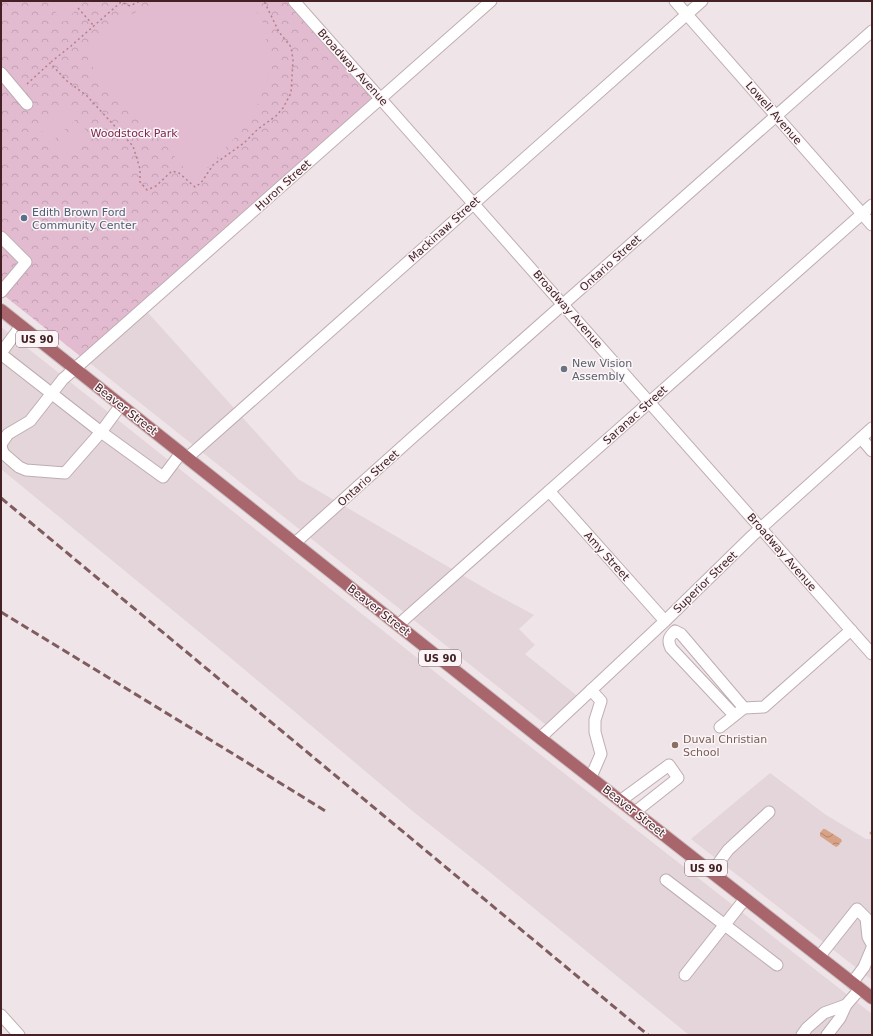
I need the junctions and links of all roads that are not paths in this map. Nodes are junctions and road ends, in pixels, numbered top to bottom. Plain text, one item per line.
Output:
1 (294, 1) edge
2 (491, 1) edge
3 (675, 1) edge
4 (702, 1) edge
5 (687, 14) junction
6 (872, 31) edge
7 (1, 73) edge
8 (381, 98) junction
9 (27, 104) dead end
10 (776, 115) junction
11 (474, 203) junction
12 (872, 205) edge
13 (862, 213) junction
14 (872, 225) edge
15 (1, 237) edge
16 (1, 292) edge
17 (563, 304) junction
18 (1, 310) edge
19 (21, 326) junction
20 (1, 354) edge
21 (74, 368) junction
22 (52, 393) junction
23 (650, 402) junction
24 (122, 405) junction
25 (872, 428) edge
26 (101, 432) junction
27 (861, 438) junction
28 (1, 445) edge
29 (872, 451) edge
30 (184, 455) junction
31 (549, 491) junction
32 (761, 528) junction
33 (295, 543) junction
34 (665, 620) junction
35 (398, 625) junction
36 (851, 630) junction
37 (872, 654) edge
38 (591, 690) junction
39 (744, 708) junction
40 (734, 715) junction
41 (720, 727) dead end
42 (540, 738) junction
43 (590, 778) junction
44 (620, 801) junction
45 (635, 812) junction
46 (769, 812) dead end
47 (712, 872) junction
48 (666, 880) dead end
49 (745, 899) junction
50 (725, 926) junction
51 (872, 944) edge
52 (872, 948) edge
53 (819, 956) junction
54 (777, 965) dead end
55 (685, 975) dead end
56 (856, 986) junction
57 (872, 998) edge
58 (846, 1005) junction
59 (1, 1015) edge
60 (19, 1035) edge
61 (802, 1035) edge
62 (827, 1035) edge

1 - 8 street, Broadway Avenue
2 - 8 street, Huron Street
3 - 5 street, Lowell Avenue
4 - 5 street, Mackinaw Street
5 - 10 street, Lowell Avenue
5 - 11 street, Mackinaw Street
6 - 10 street, Ontario Street
7 - 9 street
8 - 11 street, Broadway Avenue
8 - 21 street, Huron Street
10 - 13 street, Lowell Avenue
10 - 17 street, Ontario Street
11 - 17 street, Broadway Avenue
11 - 30 street, Mackinaw Street
12 - 13 street, Saranac Street
13 - 14 street, Lowell Avenue
13 - 23 street, Saranac Street
15 - 16 street
17 - 23 street, Broadway Avenue
17 - 33 street, Ontario Street
18 - 19 main road, Beaver Street / US 90
19 - 20 street
19 - 21 main road, Beaver Street / US 90
20 - 22 street
21 - 22 street, Huron Street
21 - 24 main road, Beaver Street / US 90
22 - 26 street
22 - 28 street, Huron Street
23 - 31 street, Saranac Street
23 - 32 street, Broadway Avenue
24 - 26 street
24 - 30 main road, Beaver Street / US 90
25 - 27 street, Superior Street
26 - 28 street
26 - 30 street, Mackinaw Street
27 - 29 street
27 - 32 street, Superior Street
30 - 33 main road, Beaver Street / US 90
31 - 34 street, Amy Street
31 - 35 street, Saranac Street
32 - 34 street, Superior Street
32 - 36 street, Broadway Avenue
33 - 35 main road, Beaver Street / US 90
34 - 38 street, Superior Street
35 - 42 main road, Beaver Street / US 90
36 - 37 street, Broadway Avenue
36 - 39 street
38 - 42 street, Superior Street
38 - 43 street
39 - 40 street
39 - 40 street
40 - 41 street
42 - 43 main road, Beaver Street / US 90
43 - 44 main road, Beaver Street / US 90
44 - 45 main road, Beaver Street / US 90
44 - 45 street
45 - 47 main road, Beaver Street / US 90
46 - 47 street
47 - 49 main road, Beaver Street / US 90
48 - 50 street
49 - 50 street
49 - 53 main road, Beaver Street / US 90
50 - 54 street
50 - 55 street
51 - 53 street
52 - 56 street
53 - 56 main road, Beaver Street / US 90
56 - 57 main road, Beaver Street / US 90
56 - 58 street
58 - 61 street
58 - 62 street
59 - 60 street

